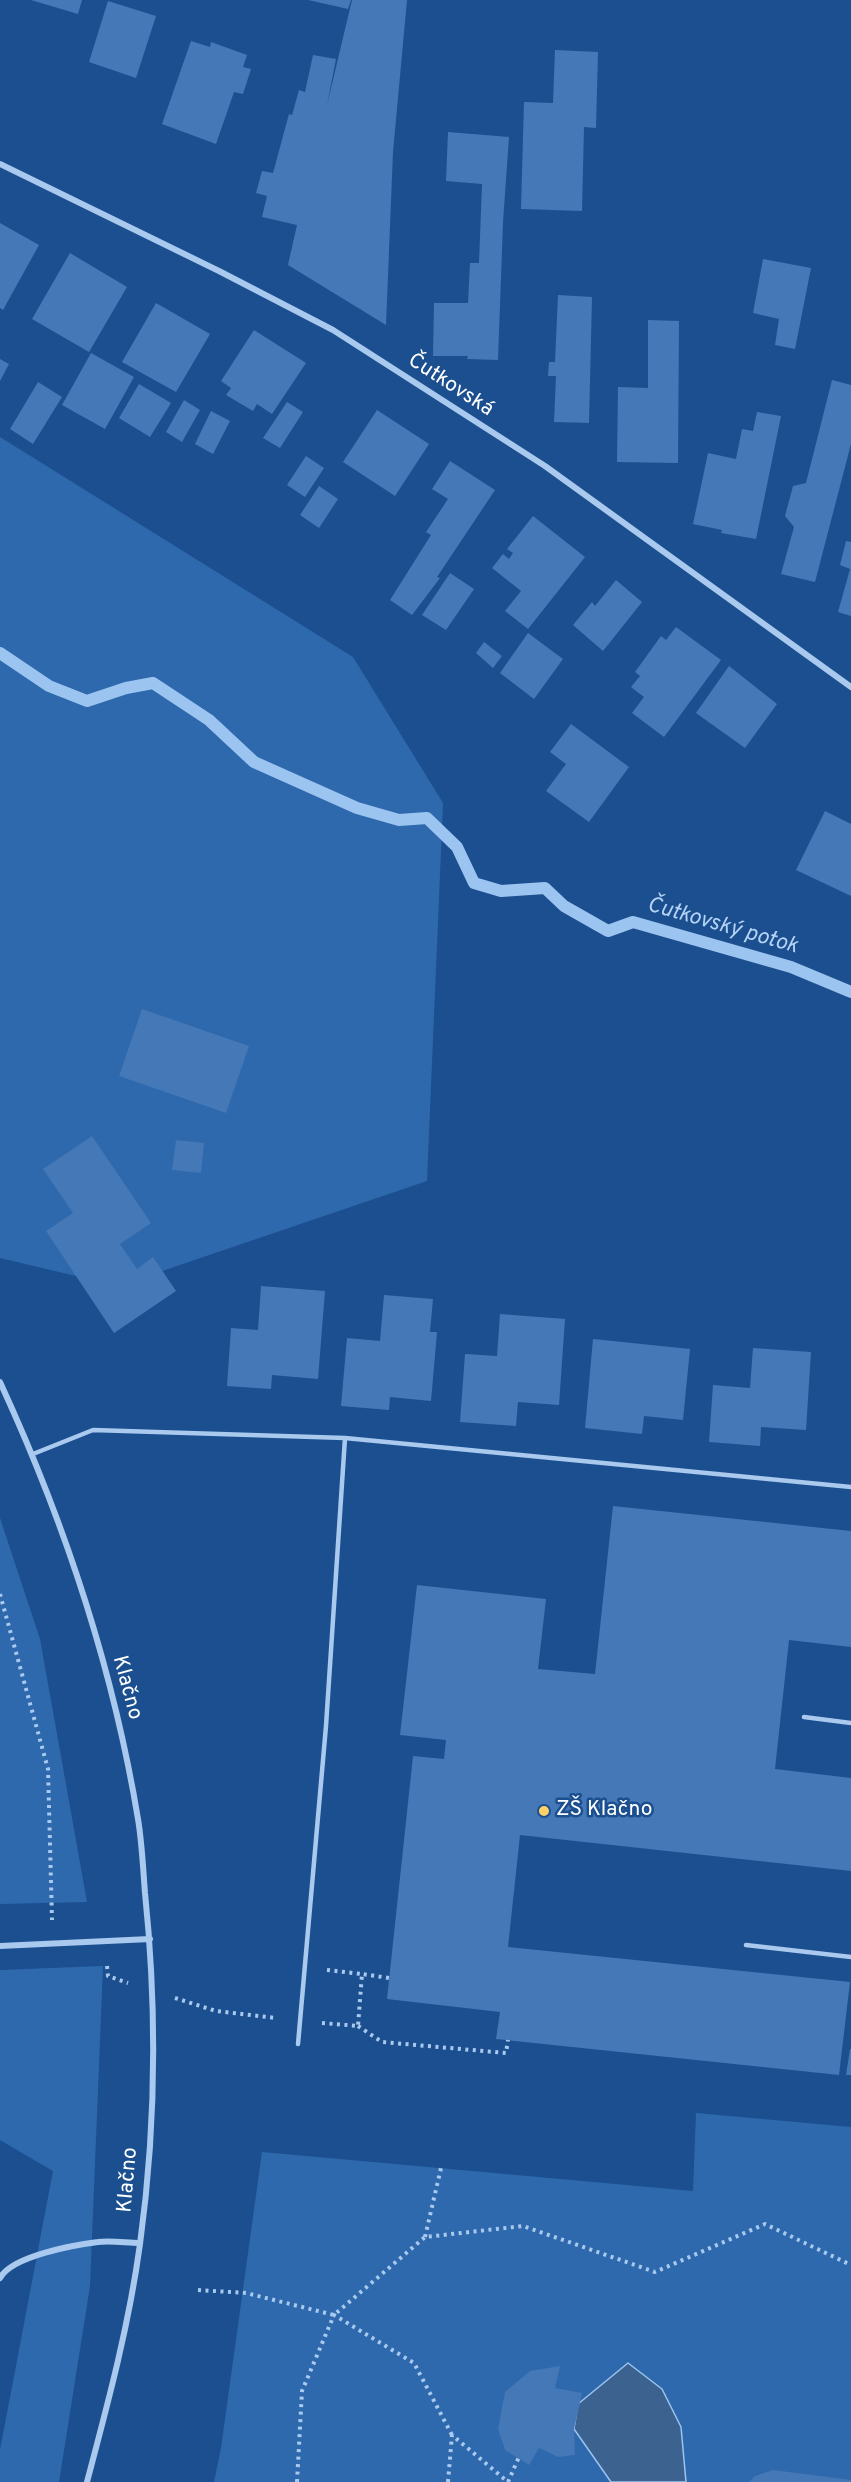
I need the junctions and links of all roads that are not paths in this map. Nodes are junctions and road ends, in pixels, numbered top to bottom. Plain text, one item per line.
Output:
1 (0, 164) edge
2 (851, 687) edge
3 (0, 1382) edge
4 (345, 1438) junction
5 (33, 1454) junction
6 (851, 1487) edge
7 (804, 1717) dead end
8 (851, 1723) edge
9 (150, 1939) junction
10 (746, 1945) dead end
11 (0, 1946) edge
12 (851, 1958) edge
13 (298, 2044) dead end
14 (140, 2243) junction
15 (0, 2278) edge
16 (87, 2482) edge

1 - 2 street, Čutkovská
3 - 5 street, Klačno
4 - 5 lane
4 - 6 lane
4 - 13 lane
5 - 9 street, Klačno
7 - 8 lane
9 - 11 street
9 - 14 street, Klačno
10 - 12 lane
14 - 15 street, Klačno
14 - 16 street, Klačno

